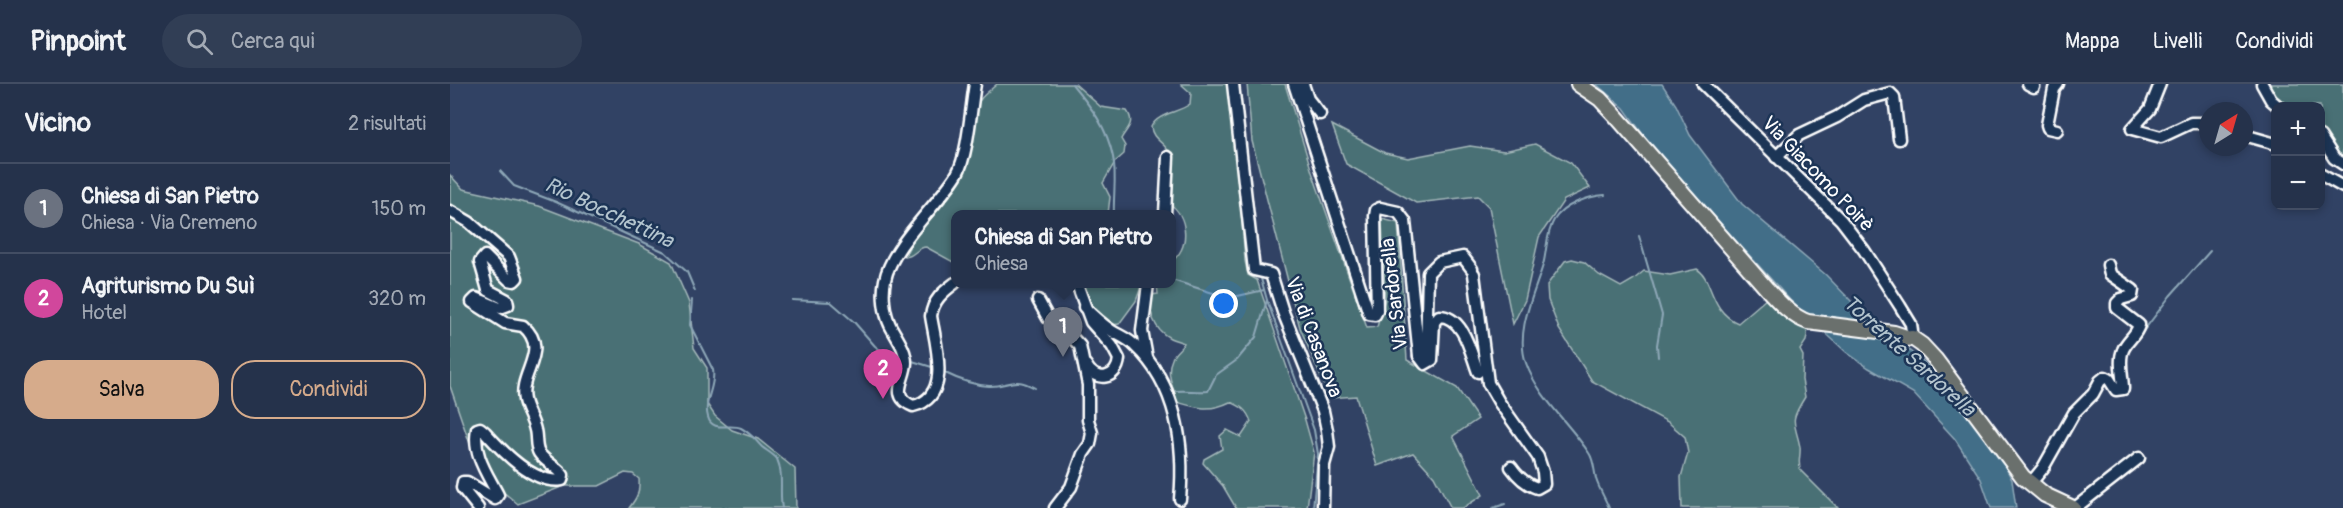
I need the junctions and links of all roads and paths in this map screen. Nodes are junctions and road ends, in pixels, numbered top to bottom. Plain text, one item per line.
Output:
1 (975, 84) edge
2 (1233, 84) edge
3 (1294, 84) edge
4 (1303, 84) edge
5 (1578, 84) edge
6 (2058, 84) edge
7 (2160, 84) edge
8 (2262, 84) edge
9 (1704, 89) edge
10 (2273, 102) edge
11 (1320, 114) dead end
12 (2199, 123) edge
13 (2057, 130) dead end
14 (2253, 138) edge
15 (1899, 139) dead end
16 (2271, 143) edge
17 (2325, 144) edge
18 (1168, 157) dead end
19 (1776, 157) junction
20 (2343, 164) edge
21 (2325, 177) edge
22 (2343, 188) edge
23 (1165, 210) edge
24 (450, 211) edge
25 (2108, 265) dead end
26 (951, 287) edge
27 (1078, 288) edge
28 (1147, 288) edge
29 (1038, 300) dead end
30 (1084, 307) junction
31 (1905, 334) junction
32 (1419, 356) junction
33 (1147, 361) junction
34 (1084, 362) junction
35 (1478, 372) dead end
36 (2139, 458) dead end
37 (1511, 467) dead end
38 (2030, 484) junction
39 (1180, 499) dead end
40 (478, 508) edge
41 (1055, 508) edge
42 (1323, 508) edge
43 (2074, 508) edge

1 - 26 street
2 - 42 street, Via di Casanova
3 - 32 street, Via Sardorella
4 - 11 street
5 - 31 main road
6 - 13 street
7 - 12 street
8 - 10 street
9 - 19 street, Via Giacomo Poirè
14 - 16 street
15 - 19 street
17 - 20 street
18 - 23 street
19 - 31 street, Via Giacomo Poirè
21 - 22 street
24 - 40 street
25 - 38 street
27 - 30 street
28 - 33 street
29 - 34 street
30 - 33 street
30 - 34 street
31 - 38 main road, Via Giacomo Poirè
32 - 35 street
32 - 37 street, Via Sardorella
33 - 39 street
34 - 41 street
36 - 43 street
38 - 43 main road

